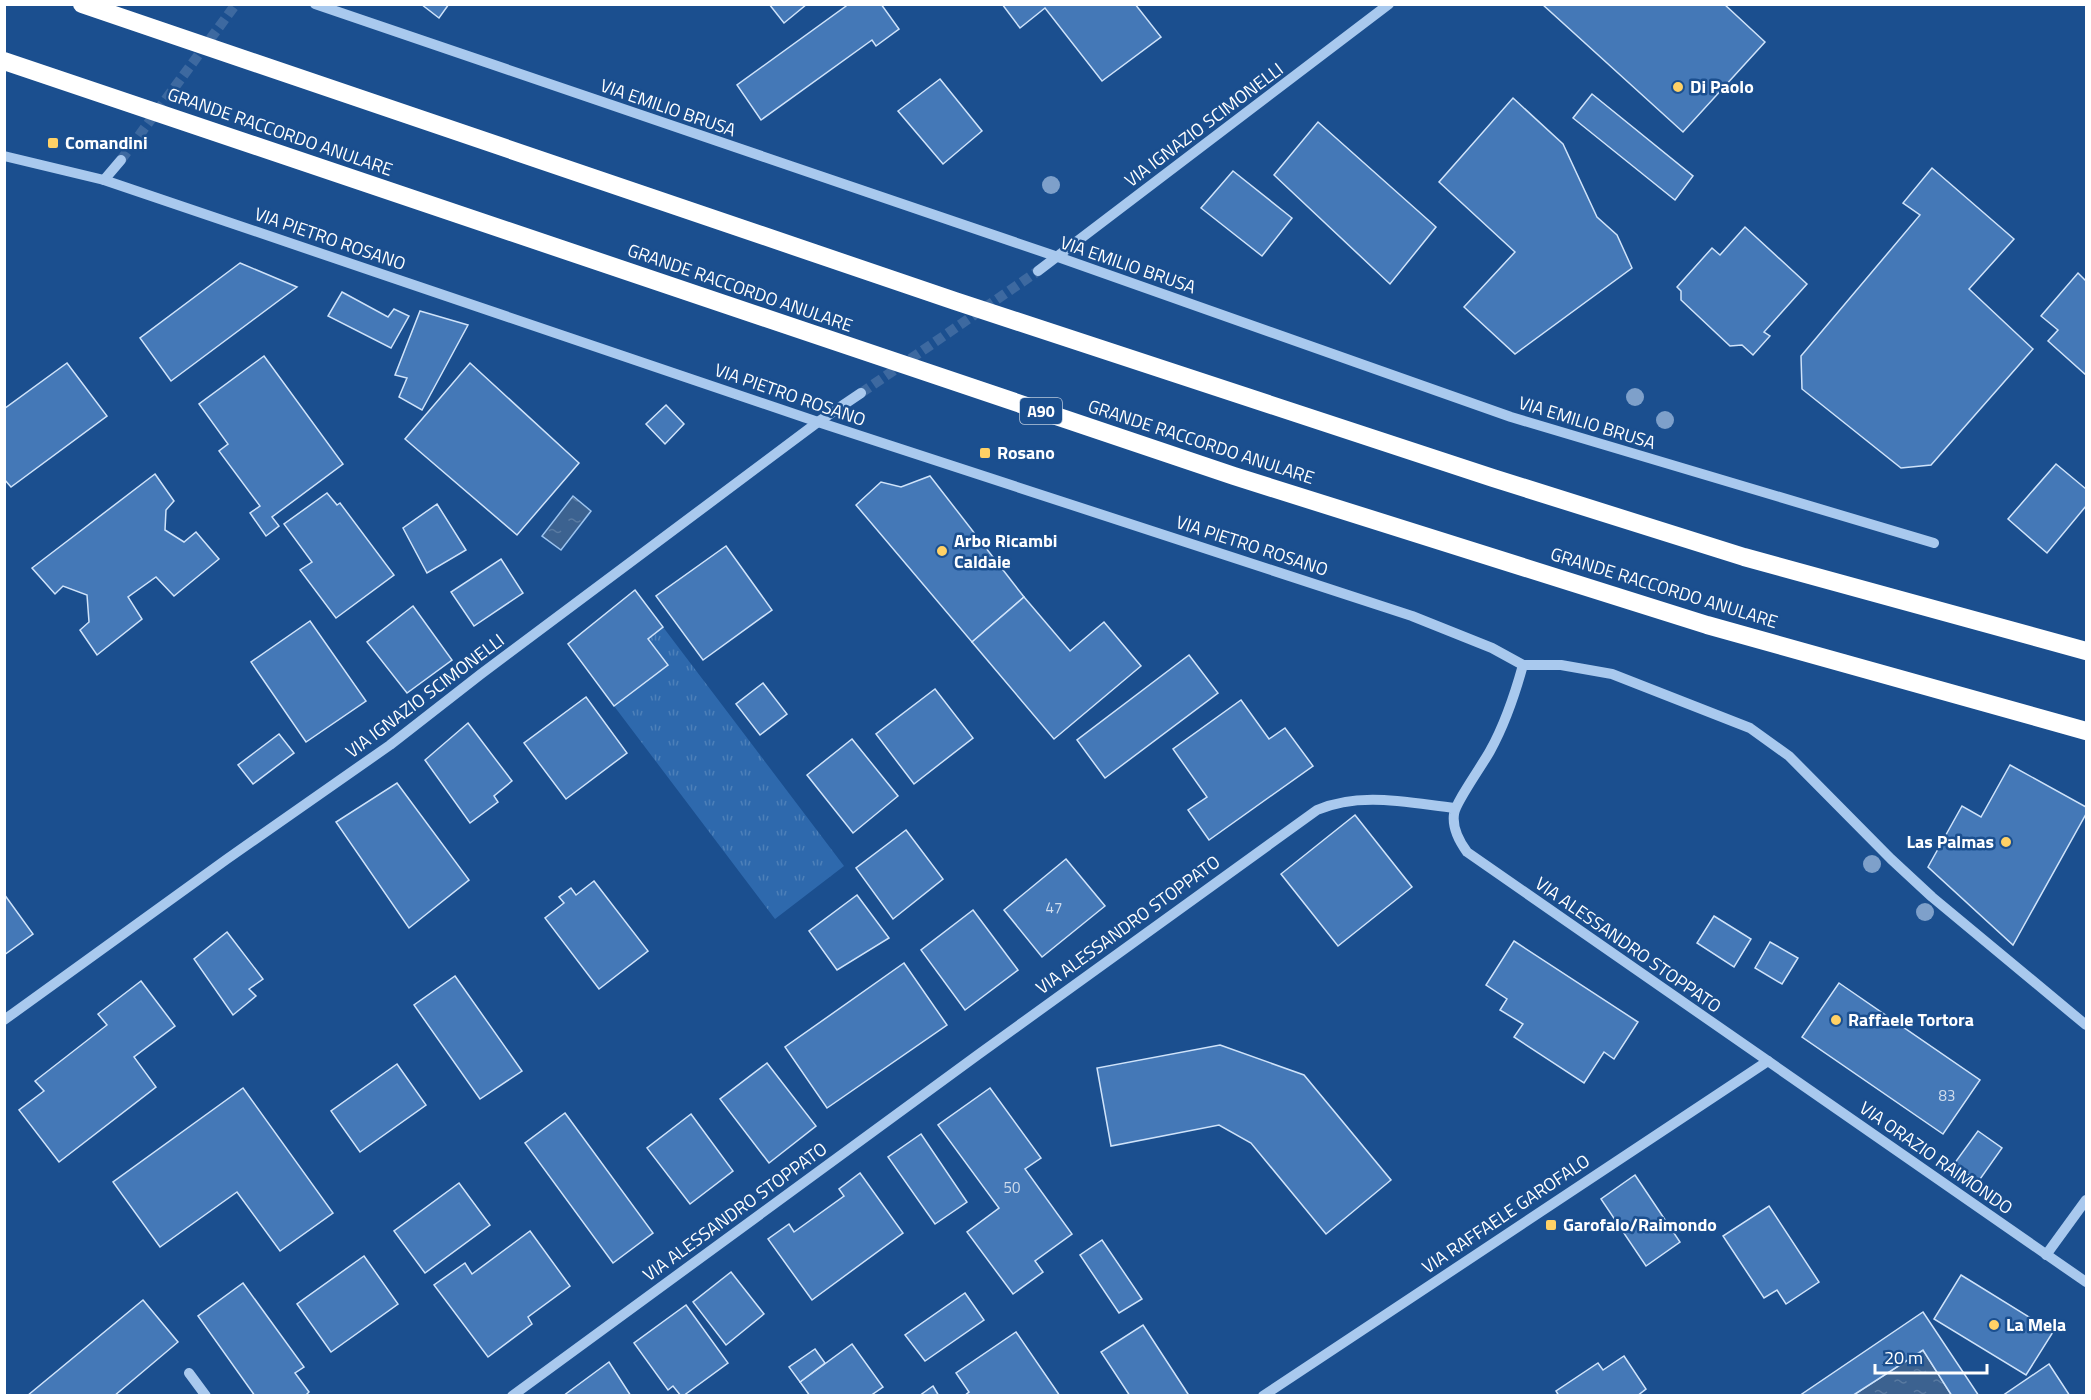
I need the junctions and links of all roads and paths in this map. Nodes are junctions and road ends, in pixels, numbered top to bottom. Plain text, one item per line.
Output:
1 (82, 4) edge
2 (315, 4) edge
3 (1389, 4) edge
4 (4, 61) edge
5 (4, 156) edge
6 (121, 160) tunnel mouth
7 (104, 180) junction
8 (1058, 257) junction
9 (1038, 271) tunnel mouth
10 (861, 393) tunnel mouth
11 (818, 422) junction
12 (1934, 543) dead end
13 (2086, 651) edge
14 (1523, 665) junction
15 (2086, 731) edge
16 (1455, 808) junction
17 (4, 1020) edge
18 (2086, 1025) edge
19 (1768, 1061) junction
20 (2086, 1200) edge
21 (2046, 1255) junction
22 (2086, 1282) edge
23 (189, 1373) dead end
24 (206, 1395) edge
25 (512, 1395) edge
26 (1263, 1395) edge

1 - 13 highway
2 - 8 street, VIA EMILIO BRUSA
3 - 8 street, VIA IGNAZIO SCIMONELLI
4 - 15 highway, GRANDE RACCORDO ANULARE / A90
5 - 7 street, VIA PIETRO ROSANO
6 - 7 street
7 - 11 street, VIA PIETRO ROSANO
8 - 9 street, VIA IGNAZIO SCIMONELLI
8 - 12 street, VIA EMILIO BRUSA
10 - 11 street, VIA IGNAZIO SCIMONELLI
11 - 14 street, VIA PIETRO ROSANO
11 - 17 street, VIA IGNAZIO SCIMONELLI
14 - 16 street
14 - 18 street
16 - 19 street, VIA ALESSANDRO STOPPATO
16 - 25 street, VIA ALESSANDRO STOPPATO
19 - 21 street, VIA ORAZIO RAIMONDO
19 - 26 street, VIA RAFFAELE GAROFALO
20 - 21 street
21 - 22 street, VIA ORAZIO RAIMONDO
23 - 24 street

